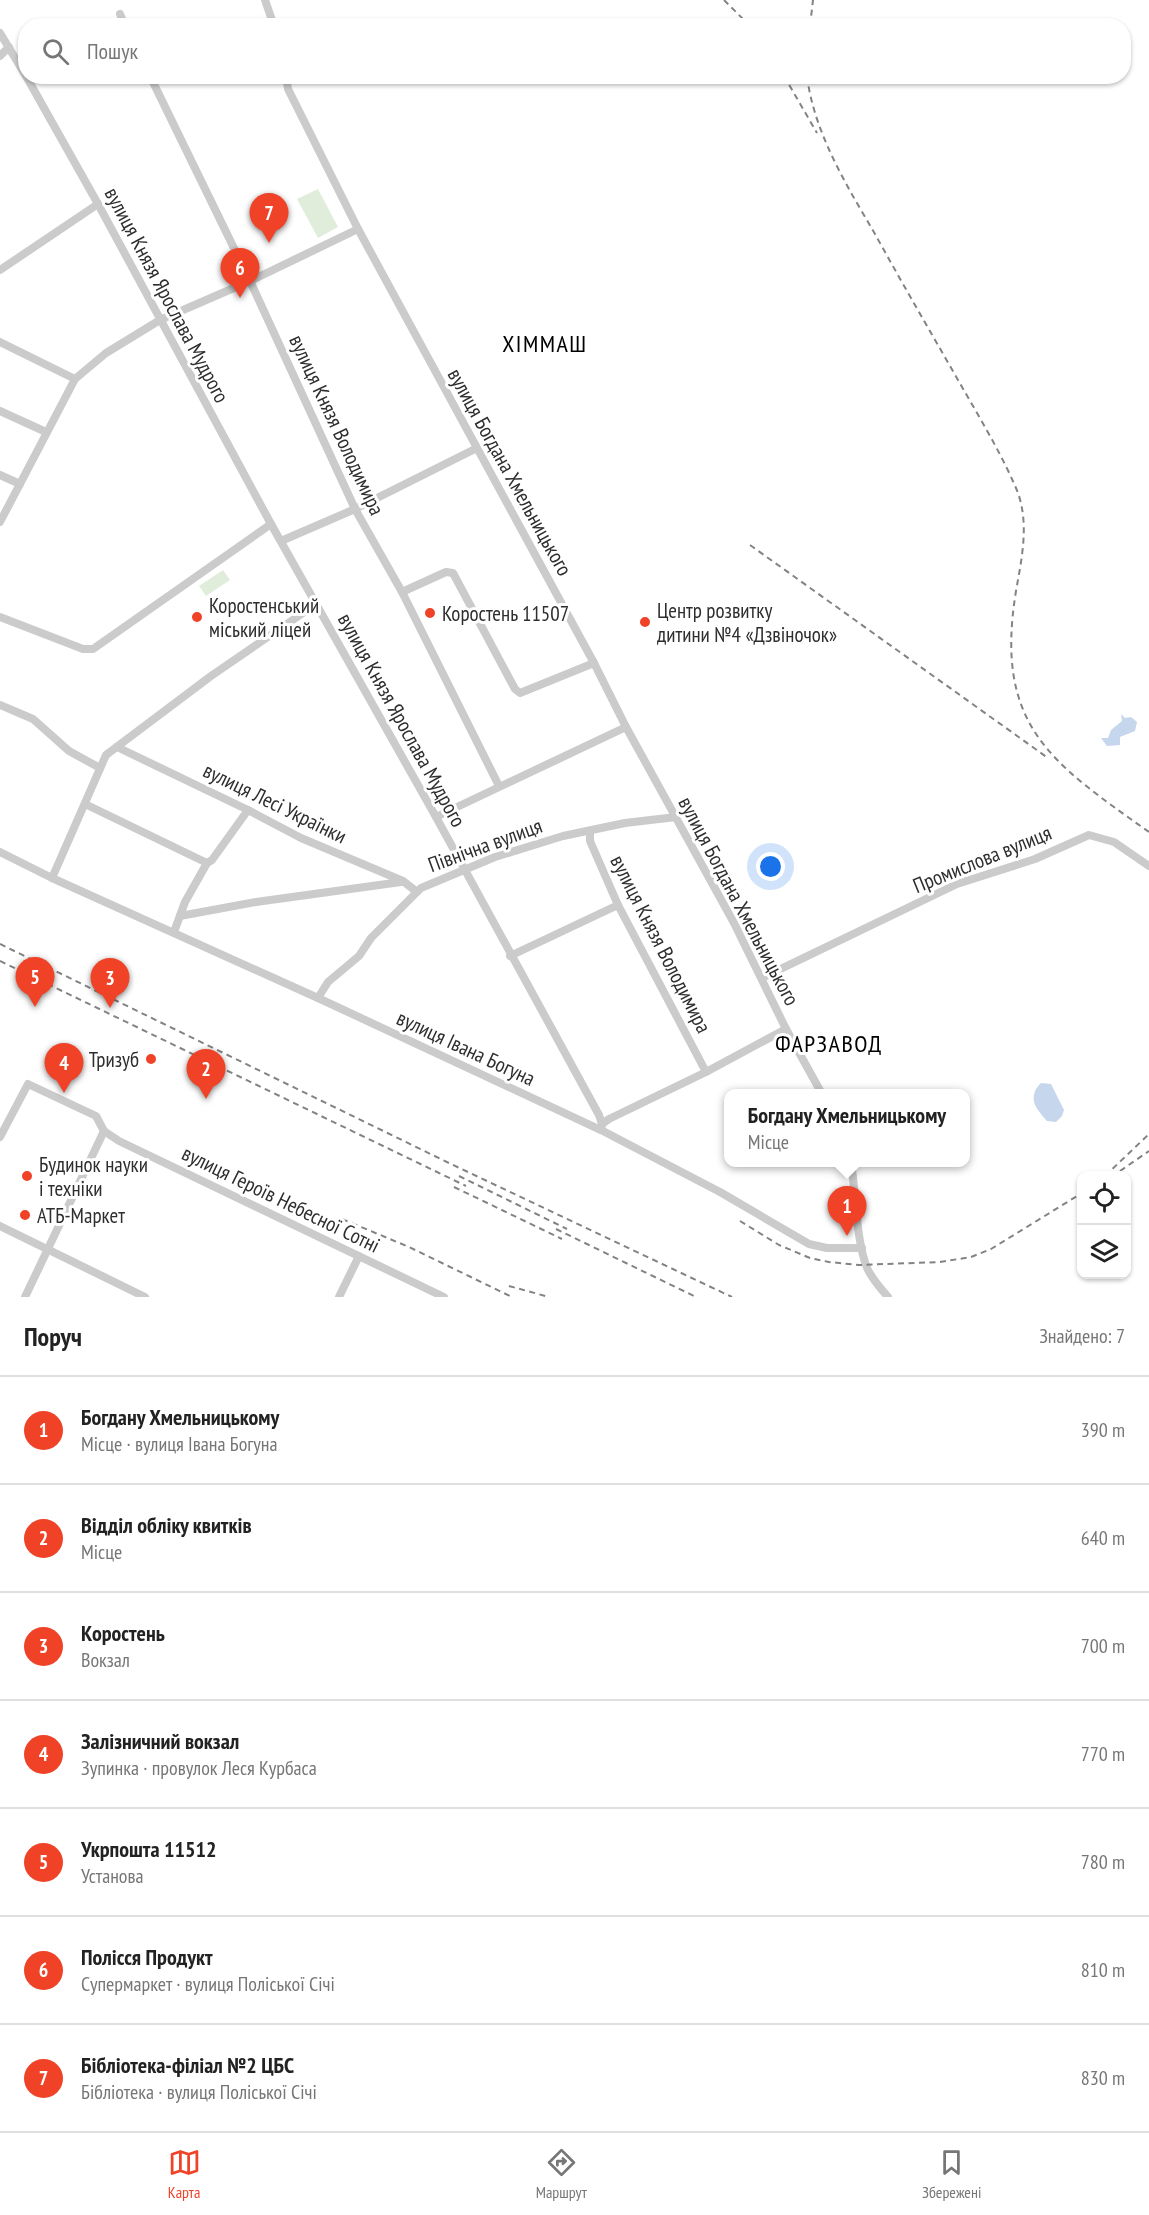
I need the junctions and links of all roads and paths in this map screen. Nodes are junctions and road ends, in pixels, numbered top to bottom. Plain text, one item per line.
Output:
1 (265, 0) edge
2 (120, 14) dead end
3 (122, 18) edge
4 (271, 18) edge
5 (0, 33) edge
6 (9, 47) junction
7 (0, 56) edge
8 (18, 62) edge
9 (30, 84) edge
10 (154, 84) edge
11 (287, 84) edge
12 (98, 204) junction
13 (358, 229) junction
14 (0, 270) edge
15 (250, 281) junction
16 (160, 320) junction
17 (0, 342) edge
18 (75, 379) junction
19 (0, 411) edge
20 (46, 432) junction
21 (477, 448) junction
22 (0, 475) edge
23 (20, 484) junction
24 (355, 509) junction
25 (0, 522) edge
26 (271, 524) junction
27 (280, 541) junction
28 (402, 592) junction
29 (316, 604) junction
30 (0, 617) edge
31 (594, 663) junction
32 (0, 705) edge
33 (626, 727) junction
34 (117, 747) junction
35 (100, 768) junction
36 (500, 786) junction
37 (85, 804) junction
38 (248, 810) junction
39 (436, 817) junction
40 (676, 818) junction
41 (590, 831) junction
42 (0, 852) edge
43 (207, 863) junction
44 (1149, 866) edge
45 (464, 871) junction
46 (52, 878) junction
47 (403, 881) junction
48 (417, 892) junction
49 (618, 904) junction
50 (180, 916) junction
51 (174, 932) junction
52 (510, 956) junction
53 (762, 978) junction
54 (318, 998) junction
55 (786, 1029) junction
56 (706, 1072) junction
57 (819, 1089) edge
58 (602, 1127) junction
59 (104, 1131) junction
60 (0, 1137) edge
61 (852, 1167) edge
62 (0, 1226) edge
63 (862, 1248) junction
64 (48, 1250) junction
65 (359, 1256) junction
66 (25, 1296) edge
67 (145, 1297) edge
68 (339, 1297) edge
69 (444, 1297) edge
70 (888, 1297) edge

1 - 4 street
2 - 3 street
5 - 6 street, вулиця Князя Ярослава Мудрого
6 - 7 street
6 - 8 street, вулиця Князя Ярослава Мудрого
9 - 12 street, вулиця Князя Ярослава Мудрого
10 - 15 street, вулиця Князя Володимира
11 - 13 street, вулиця Богдана Хмельницького
12 - 14 street
12 - 16 street, вулиця Князя Ярослава Мудрого
13 - 15 street
13 - 21 street, вулиця Богдана Хмельницького
15 - 16 street
15 - 24 street, вулиця Князя Володимира
16 - 18 street
16 - 26 street, вулиця Князя Ярослава Мудрого
17 - 18 street
18 - 20 street
19 - 20 street
20 - 23 street
21 - 24 street
21 - 31 street, вулиця Богдана Хмельницького
22 - 23 street
23 - 25 street
24 - 27 street
24 - 28 street, вулиця Князя Володимира
26 - 27 street, вулиця Князя Ярослава Мудрого
26 - 30 street
27 - 29 street, вулиця Князя Ярослава Мудрого
28 - 31 street
28 - 36 street, вулиця Князя Володимира
29 - 34 street
29 - 39 street, вулиця Князя Ярослава Мудрого
31 - 33 street, вулиця Богдана Хмельницького
32 - 35 street
33 - 36 street
33 - 40 street, вулиця Богдана Хмельницького
34 - 35 street
34 - 38 street, вулиця Лесі Українки
35 - 37 street
36 - 39 street
37 - 43 street
37 - 46 street
38 - 43 street
38 - 47 street, вулиця Лесі Українки
39 - 45 street, вулиця Князя Ярослава Мудрого
40 - 41 street, Північна вулиця
40 - 53 street, вулиця Богдана Хмельницького
41 - 45 street, Північна вулиця
41 - 49 street, вулиця Князя Володимира
42 - 46 street, вулиця Івана Богуна
43 - 50 street
44 - 53 street, Промислова вулиця
45 - 48 street, Північна вулиця
45 - 52 street, вулиця Князя Ярослава Мудрого
46 - 51 street, вулиця Івана Богуна
47 - 48 street, вулиця Лесі Українки
47 - 50 street
48 - 54 street, Північна вулиця
49 - 52 street
49 - 56 street, вулиця Князя Володимира
50 - 51 street
51 - 54 street, вулиця Івана Богуна
52 - 58 street, вулиця Князя Ярослава Мудрого
53 - 55 street, вулиця Богдана Хмельницького
54 - 58 street, вулиця Івана Богуна
55 - 56 street
55 - 57 street, вулиця Богдана Хмельницького
56 - 58 street
58 - 63 street, вулиця Івана Богуна
59 - 60 street, вулиця Героїв Небесної Сотні
59 - 64 street
59 - 65 street, вулиця Героїв Небесної Сотні
61 - 63 street
62 - 64 street
63 - 70 street
64 - 66 street
64 - 67 street
65 - 68 street
65 - 69 street, вулиця Героїв Небесної Сотні

